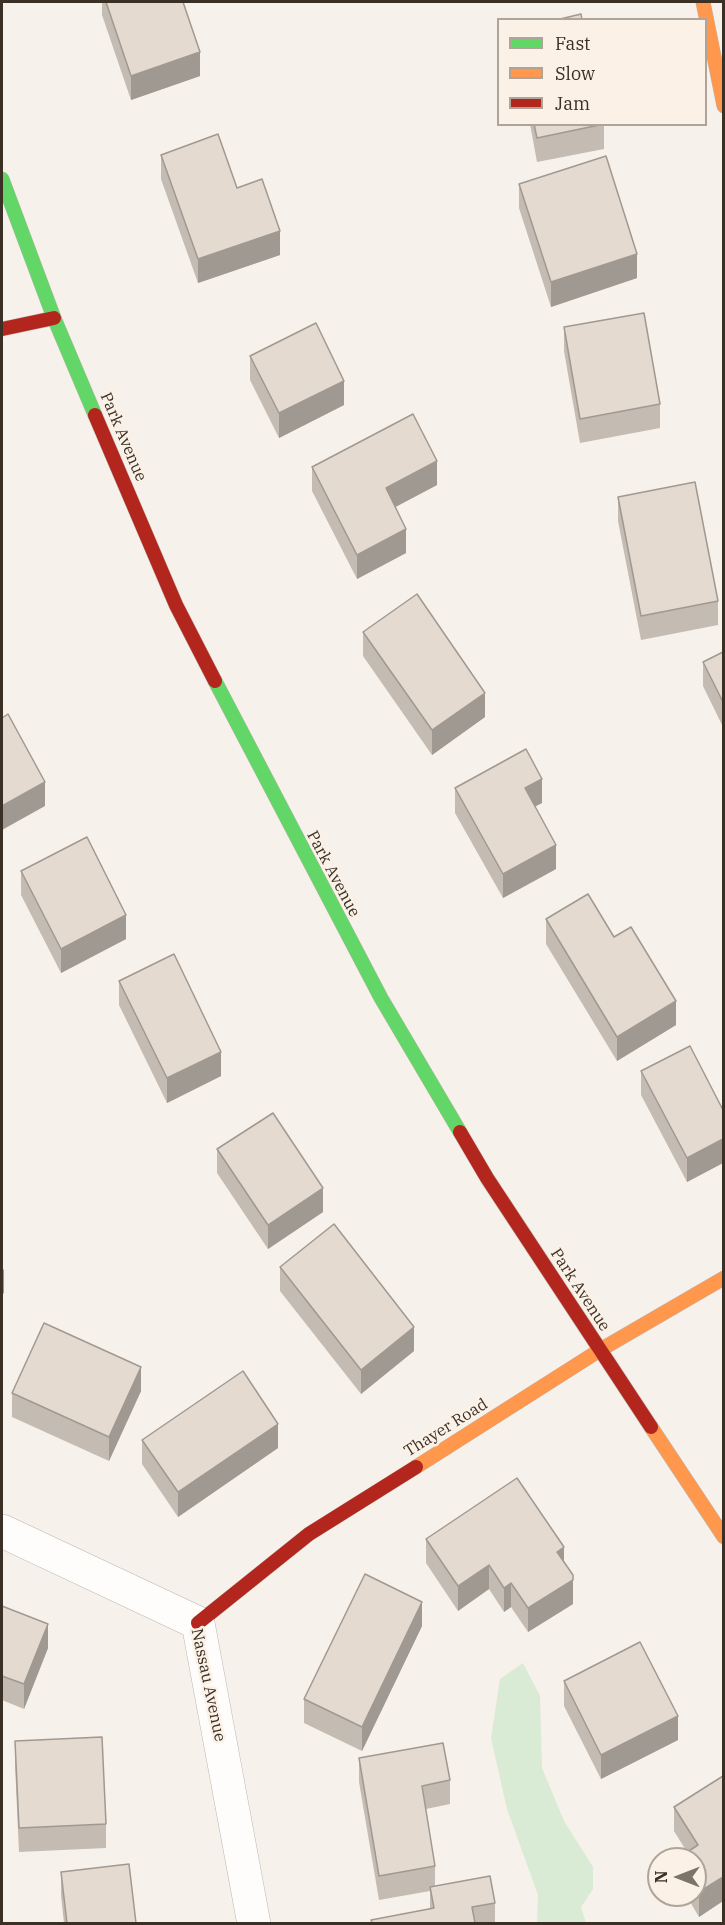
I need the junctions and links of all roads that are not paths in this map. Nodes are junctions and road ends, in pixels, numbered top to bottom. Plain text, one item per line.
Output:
1 (703, 2) edge
2 (706, 18) edge
3 (707, 23) edge
4 (723, 106) edge
5 (2, 179) edge
6 (54, 318) junction
7 (2, 329) edge
8 (723, 1278) edge
9 (600, 1350) junction
10 (2, 1531) edge
11 (723, 1537) edge
12 (198, 1623) junction
13 (254, 1923) edge

1 - 2 street
3 - 4 street
5 - 6 street, Park Avenue
6 - 7 street
6 - 9 street, Park Avenue
8 - 9 street, Thayer Road
9 - 11 street, Park Avenue
9 - 12 street, Thayer Road
10 - 12 street, Nassau Avenue
12 - 13 street, Nassau Avenue

